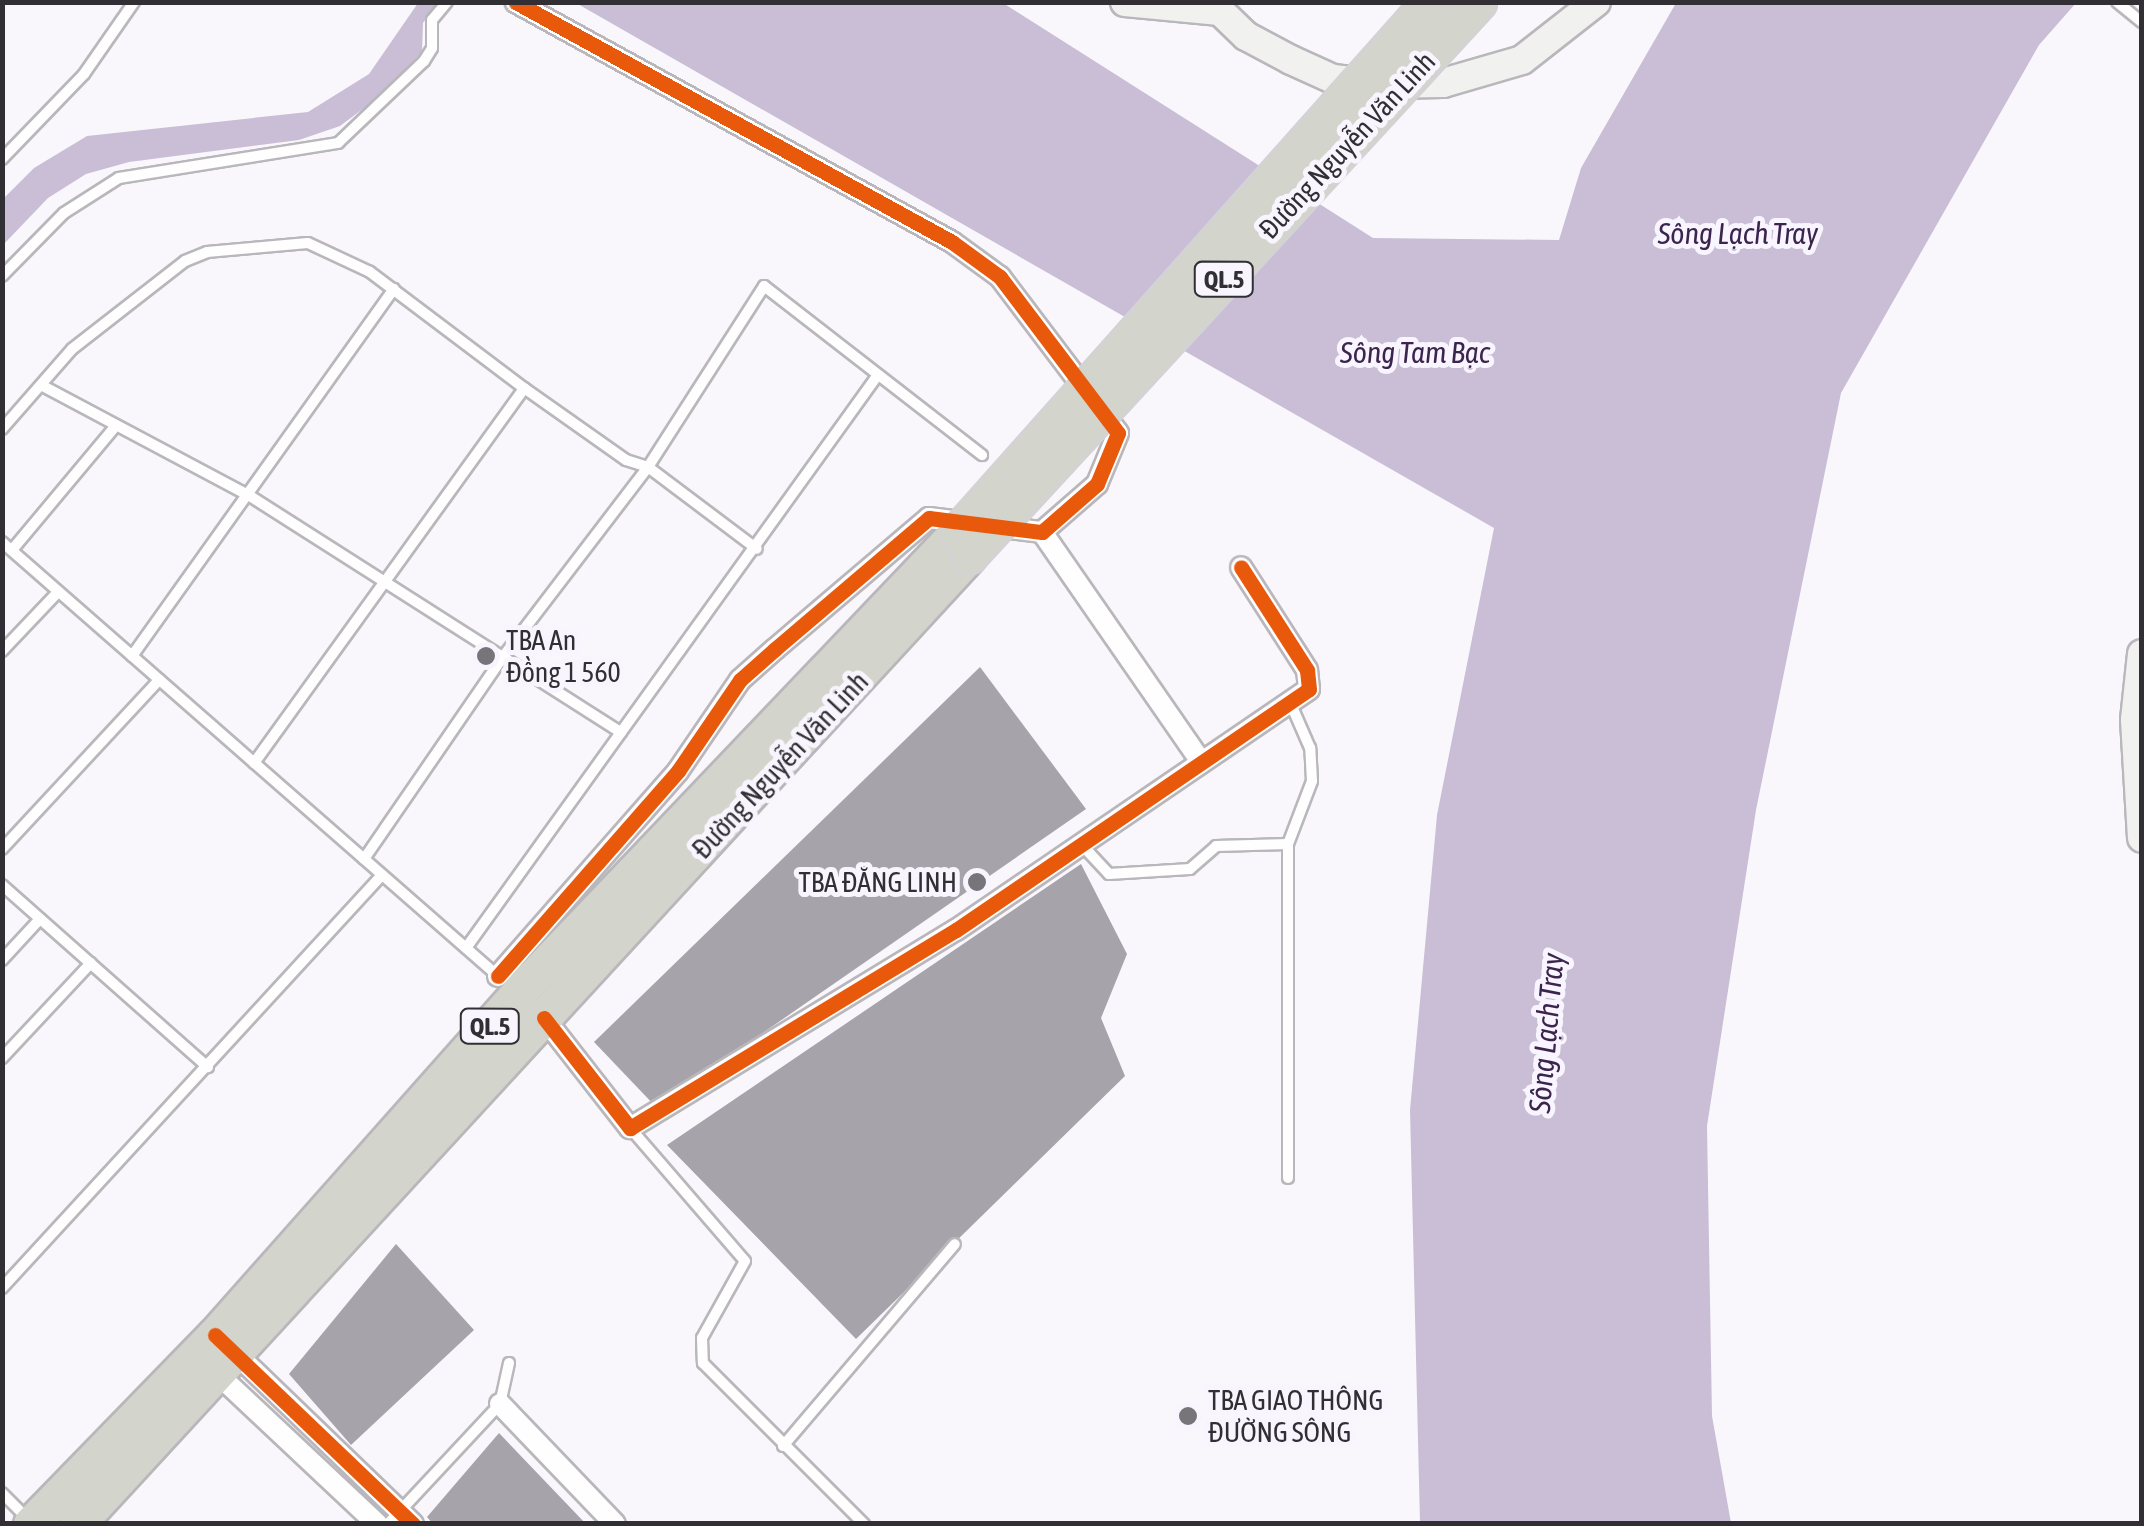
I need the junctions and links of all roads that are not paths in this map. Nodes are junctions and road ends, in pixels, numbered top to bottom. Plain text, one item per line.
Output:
1 (134, 2) edge
2 (448, 2) edge
3 (516, 2) edge
4 (1430, 2) edge
5 (1478, 2) edge
6 (1596, 2) edge
7 (2117, 2) edge
8 (1131, 4) edge
9 (1222, 7) edge
10 (2142, 22) edge
11 (2, 159) edge
12 (2, 276) edge
13 (394, 289) junction
14 (877, 376) junction
15 (41, 386) junction
16 (524, 388) junction
17 (112, 429) junction
18 (2, 430) edge
19 (982, 455) dead end
20 (648, 467) junction
21 (250, 496) junction
22 (1042, 532) junction
23 (962, 545) junction
24 (7, 546) edge
25 (757, 549) junction
26 (1241, 566) dead end
27 (382, 586) junction
28 (58, 592) junction
29 (2, 651) edge
30 (2142, 654) edge
31 (132, 656) junction
32 (502, 658) junction
33 (159, 680) junction
34 (1290, 702) junction
35 (621, 732) junction
36 (1201, 762) junction
37 (254, 763) junction
38 (2141, 826) edge
39 (1081, 844) junction
40 (1288, 844) junction
41 (2, 849) edge
42 (364, 859) junction
43 (381, 876) junction
44 (2, 885) edge
45 (40, 919) junction
46 (466, 948) junction
47 (2, 960) edge
48 (90, 963) junction
49 (508, 984) junction
50 (544, 1018) junction
51 (2, 1058) edge
52 (208, 1067) junction
53 (630, 1128) junction
54 (1288, 1178) dead end
55 (955, 1244) dead end
56 (2, 1288) edge
57 (216, 1354) junction
58 (509, 1362) dead end
59 (500, 1404) junction
60 (783, 1446) junction
61 (2, 1493) edge
62 (400, 1519) edge
63 (32, 1523) edge
64 (76, 1524) edge
65 (377, 1524) edge
66 (615, 1524) edge
67 (864, 1524) edge

1 - 11 lane
2 - 12 lane
3 - 22 street
4 - 23 highway, Đường Nguyễn Văn Linh / QL.5, bridge
5 - 23 highway, Đường Nguyễn Văn Linh / QL.5, bridge
6 - 9 main road
7 - 10 lane
8 - 9 main road
13 - 15 lane
13 - 16 lane
13 - 21 lane
14 - 19 lane
14 - 20 lane
14 - 25 lane
15 - 17 lane
15 - 18 lane
16 - 20 lane
16 - 27 lane
17 - 21 lane
17 - 24 lane
20 - 25 lane
20 - 32 lane
21 - 27 lane
21 - 31 lane
22 - 36 street
22 - 49 street
23 - 49 highway, Đường Nguyễn Văn Linh / QL.5
23 - 50 highway, Đường Nguyễn Văn Linh / QL.5
24 - 28 lane
25 - 35 lane
26 - 34 street
27 - 32 lane
27 - 37 lane
28 - 29 lane
28 - 31 lane
30 - 38 main road
31 - 33 lane
32 - 35 lane
32 - 42 lane
33 - 37 lane
33 - 41 lane
34 - 36 street
34 - 40 lane
35 - 46 lane
36 - 39 street
37 - 42 lane
39 - 40 lane
39 - 53 street
40 - 54 lane
42 - 43 lane
43 - 46 lane
43 - 52 lane
44 - 45 lane
45 - 47 lane
45 - 48 lane
46 - 49 lane
48 - 51 lane
48 - 52 lane
49 - 57 highway, Đường Nguyễn Văn Linh / QL.5
50 - 53 street
50 - 57 highway, Đường Nguyễn Văn Linh / QL.5
52 - 56 lane
53 - 60 lane
55 - 60 lane
57 - 62 street
57 - 63 highway, Đường Nguyễn Văn Linh / QL.5
57 - 64 highway, Đường Nguyễn Văn Linh / QL.5
57 - 65 street
58 - 59 lane
59 - 62 lane
59 - 66 street
60 - 67 lane
61 - 63 lane

